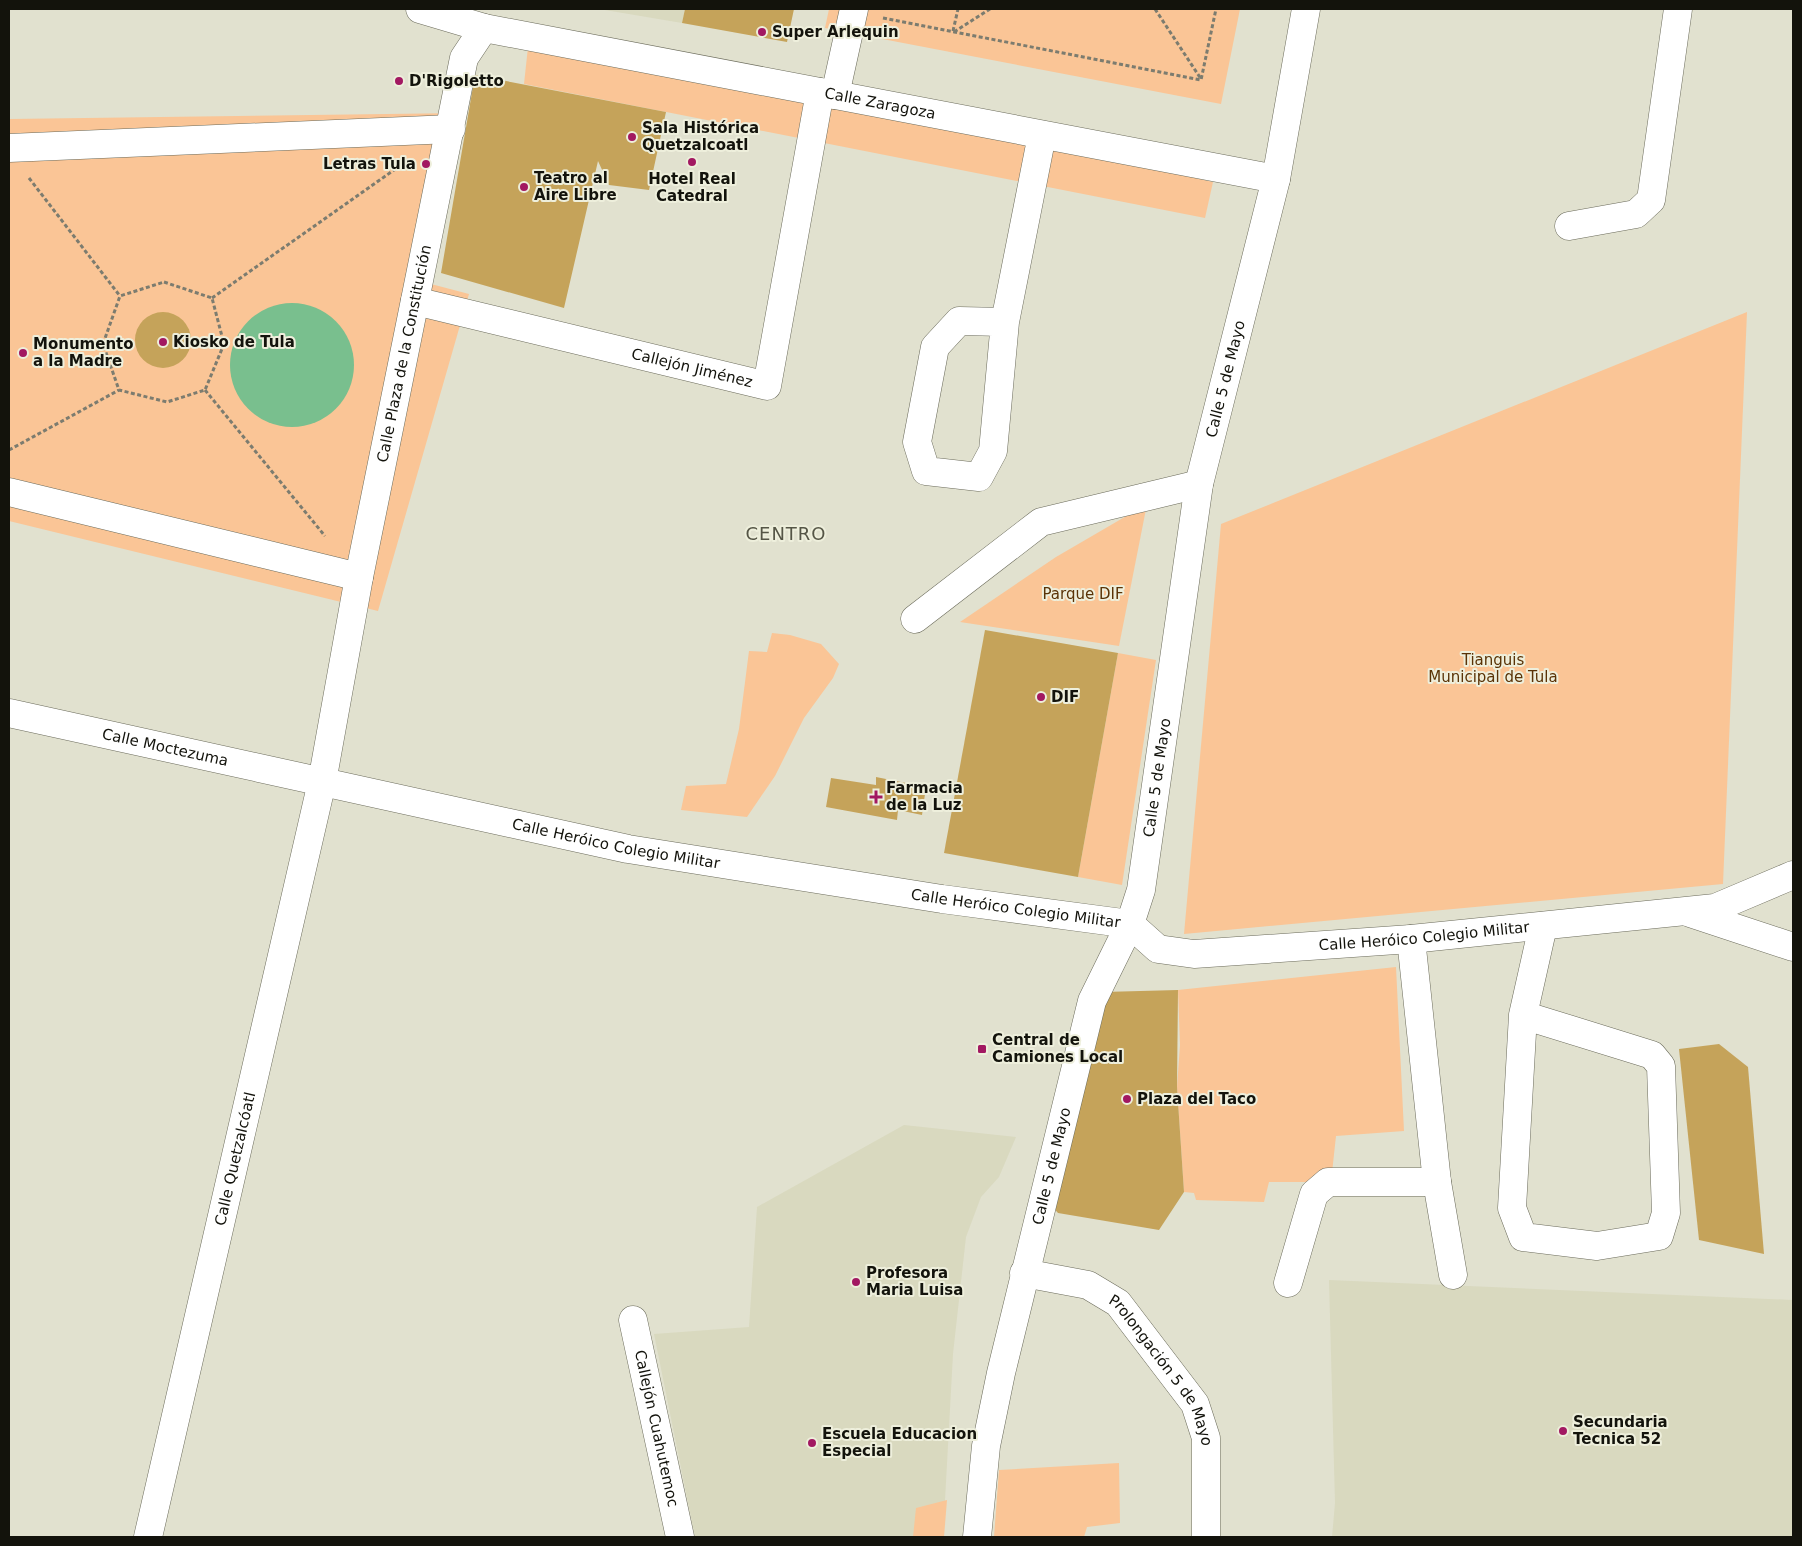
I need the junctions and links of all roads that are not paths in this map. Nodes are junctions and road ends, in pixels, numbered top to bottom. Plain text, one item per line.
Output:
1 (420, 9) edge
2 (1306, 9) edge
3 (1678, 9) edge
4 (867, 13) edge
5 (486, 18) edge
6 (828, 94) junction
7 (451, 129) junction
8 (1042, 135) junction
9 (9, 148) edge
10 (1276, 180) junction
11 (1569, 226) dead end
12 (415, 301) junction
13 (1005, 322) junction
14 (1199, 484) junction
15 (9, 492) edge
16 (359, 577) junction
17 (915, 619) dead end
18 (9, 713) edge
19 (322, 782) junction
20 (1793, 876) edge
21 (1684, 911) junction
22 (1130, 924) junction
23 (1543, 926) junction
24 (1411, 939) junction
25 (1793, 947) edge
26 (1523, 1015) junction
27 (1437, 1182) junction
28 (1024, 1273) junction
29 (1452, 1275) dead end
30 (1288, 1283) dead end
31 (633, 1320) dead end
32 (148, 1537) edge
33 (680, 1537) edge
34 (976, 1537) edge
35 (1206, 1537) edge

1 - 5 street, Calle Zaragoza
2 - 10 street, Calle 5 de Mayo
3 - 11 street
4 - 6 street, Callejón Jiménez
5 - 6 street, Calle Zaragoza
5 - 7 street, Calle Plaza de la Constitución
6 - 8 street, Calle Zaragoza
6 - 12 street, Callejón Jiménez
7 - 9 street
7 - 12 street, Calle Plaza de la Constitución
8 - 10 street, Calle Zaragoza
8 - 13 street
10 - 14 street, Calle 5 de Mayo
12 - 16 street, Calle Plaza de la Constitución
13 - 13 street
14 - 17 street
14 - 22 street, Calle 5 de Mayo
15 - 16 street
16 - 19 street, Calle Plaza de la Constitución
18 - 19 street, Calle Moctezuma
19 - 22 street, Calle Heróico Colegio Militar
19 - 32 street, Calle Quetzalcóatl
20 - 21 street, Calle Heróico Colegio Militar
21 - 23 street, Calle Heróico Colegio Militar
21 - 25 street
22 - 24 street, Calle Heróico Colegio Militar
22 - 28 street, Calle 5 de Mayo
23 - 24 street, Calle Heróico Colegio Militar
23 - 26 street
24 - 27 street
26 - 26 street
27 - 29 street
27 - 30 street
28 - 34 street, Calle 5 de Mayo
28 - 35 street, Prolongación 5 de Mayo
31 - 33 street, Callejón Cuahutemoc

